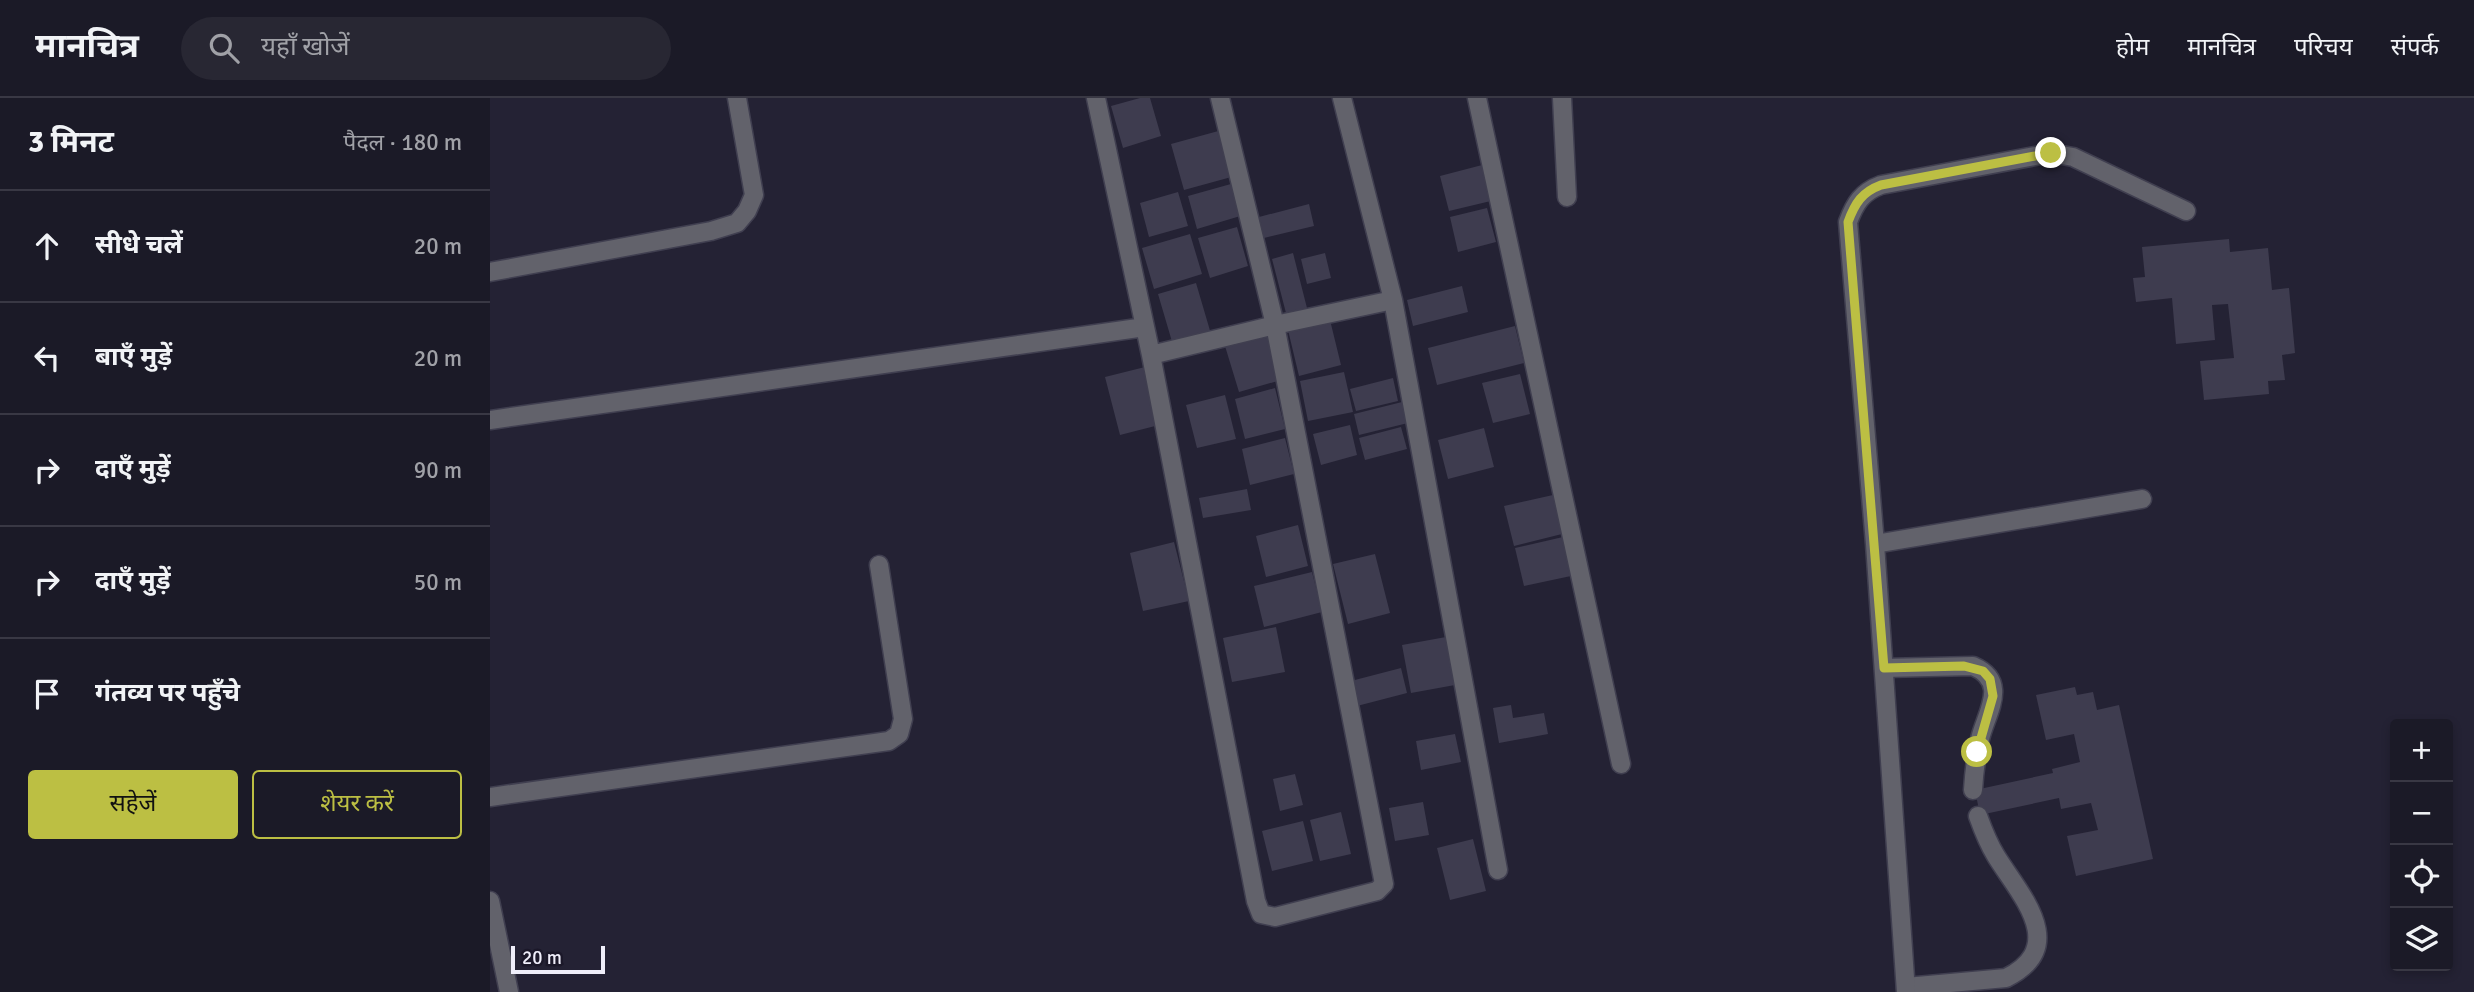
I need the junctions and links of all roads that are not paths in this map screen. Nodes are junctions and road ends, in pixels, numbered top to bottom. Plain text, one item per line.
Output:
1 (737, 98) edge
2 (1096, 98) edge
3 (1220, 98) edge
4 (1342, 98) edge
5 (1477, 98) edge
6 (1562, 98) edge
7 (1567, 197) dead end
8 (2186, 211) dead end
9 (490, 272) edge
10 (1393, 300) junction
11 (1275, 325) junction
12 (1145, 327) junction
13 (1151, 355) junction
14 (490, 420) edge
15 (2143, 499) dead end
16 (1875, 544) junction
17 (879, 565) dead end
18 (1884, 668) junction
19 (1621, 764) dead end
20 (1973, 790) dead end
21 (490, 797) edge
22 (1978, 816) dead end
23 (1498, 870) dead end
24 (490, 901) edge
25 (1906, 989) edge
26 (509, 992) edge

1 - 9 street
2 - 12 street
3 - 11 street
4 - 10 street
5 - 19 street
6 - 7 street
8 - 16 street
10 - 11 street
10 - 23 street
11 - 13 street
11 - 13 street
12 - 13 street
12 - 14 street
15 - 16 street
16 - 18 street
17 - 21 street
18 - 20 street
18 - 25 street
22 - 25 street
24 - 26 street

